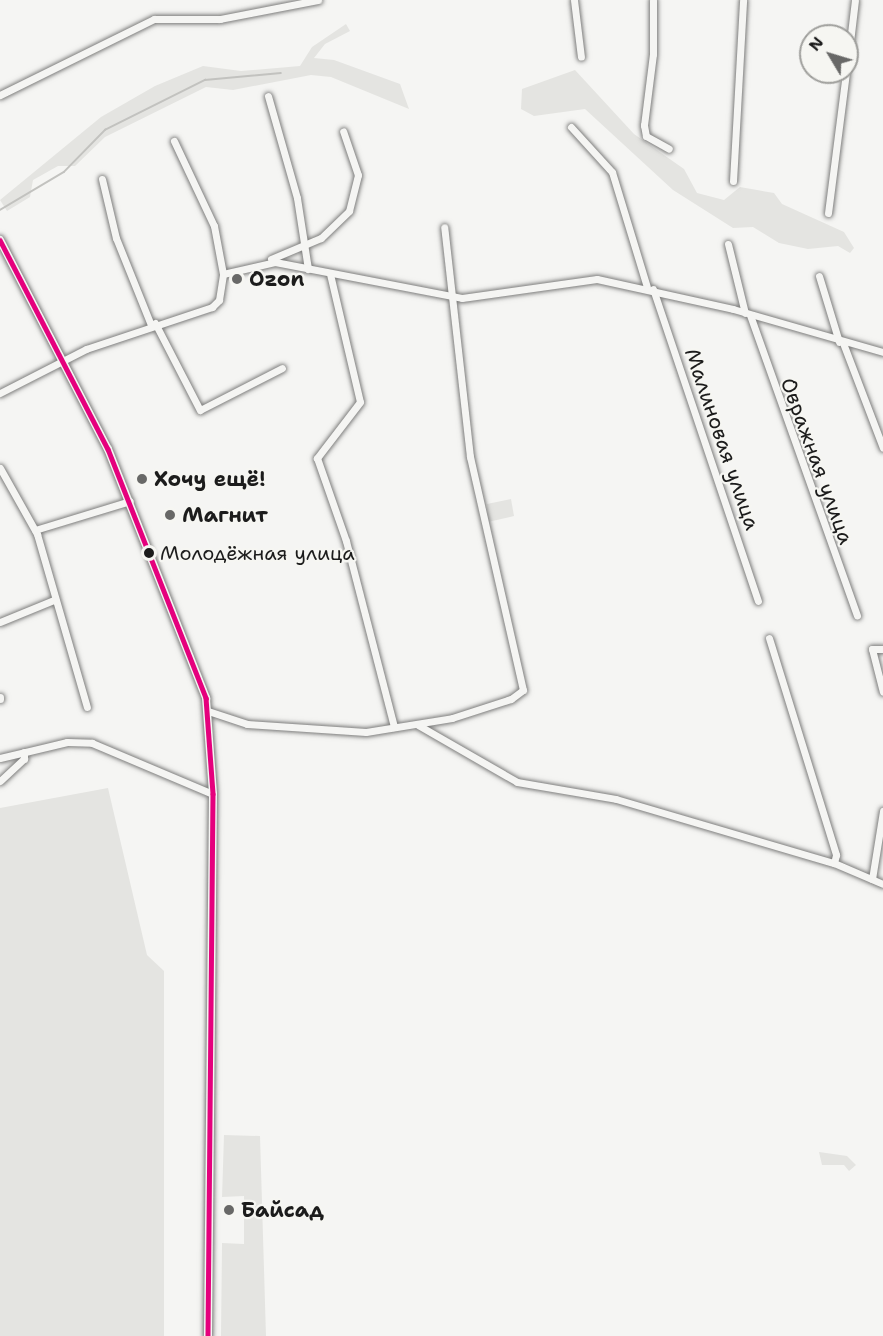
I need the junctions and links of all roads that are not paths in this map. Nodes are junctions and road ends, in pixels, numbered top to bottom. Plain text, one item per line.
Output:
1 (318, 0) edge
2 (574, 0) edge
3 (653, 0) edge
4 (743, 0) edge
5 (855, 0) edge
6 (852, 24) edge
7 (581, 57) dead end
8 (844, 84) edge
9 (0, 95) edge
10 (268, 96) dead end
11 (571, 127) dead end
12 (343, 131) dead end
13 (174, 141) dead end
14 (669, 149) dead end
15 (102, 179) dead end
16 (732, 181) dead end
17 (828, 213) dead end
18 (444, 227) dead end
19 (0, 240) edge
20 (728, 244) dead end
21 (303, 249) junction
22 (260, 261) junction
23 (308, 269) junction
24 (223, 274) junction
25 (330, 274) junction
26 (819, 276) dead end
27 (650, 288) junction
28 (448, 296) junction
29 (748, 314) junction
30 (153, 324) junction
31 (841, 342) junction
32 (883, 352) edge
33 (65, 361) junction
34 (282, 368) dead end
35 (0, 393) edge
36 (883, 448) edge
37 (0, 468) edge
38 (130, 501) junction
39 (35, 530) junction
40 (54, 600) junction
41 (758, 601) dead end
42 (857, 616) dead end
43 (0, 622) edge
44 (769, 638) dead end
45 (883, 649) edge
46 (883, 692) edge
47 (87, 707) dead end
48 (208, 711) junction
49 (418, 725) junction
50 (394, 727) junction
51 (24, 752) junction
52 (0, 758) edge
53 (0, 781) edge
54 (213, 794) junction
55 (883, 811) edge
56 (834, 863) junction
57 (872, 879) junction
58 (883, 884) edge
59 (208, 1336) edge

1 - 9 street
2 - 7 street
3 - 14 street
4 - 16 street
5 - 6 street
8 - 17 street
10 - 21 street
11 - 27 street, Малиновая улица
12 - 21 street
13 - 24 street
15 - 30 street
18 - 28 street
19 - 33 main road
20 - 29 street, Овражная улица
21 - 22 street
21 - 23 street
22 - 23 street
22 - 24 street
23 - 25 street
24 - 30 street
25 - 28 street
25 - 50 street
26 - 31 street
27 - 28 street
27 - 29 street
27 - 41 street, Малиновая улица
28 - 49 street
29 - 31 street
29 - 42 street, Овражная улица
30 - 33 street
30 - 34 street
31 - 32 street
31 - 36 street
33 - 35 street
33 - 38 main road
37 - 39 street
38 - 39 street
38 - 48 main road
39 - 40 street
40 - 43 street
40 - 47 street
44 - 56 street
45 - 46 street
48 - 50 street
48 - 54 main road
49 - 50 street
49 - 56 street
51 - 52 street
51 - 53 street
51 - 54 street
54 - 59 main road
55 - 57 street
56 - 57 street
57 - 58 street

